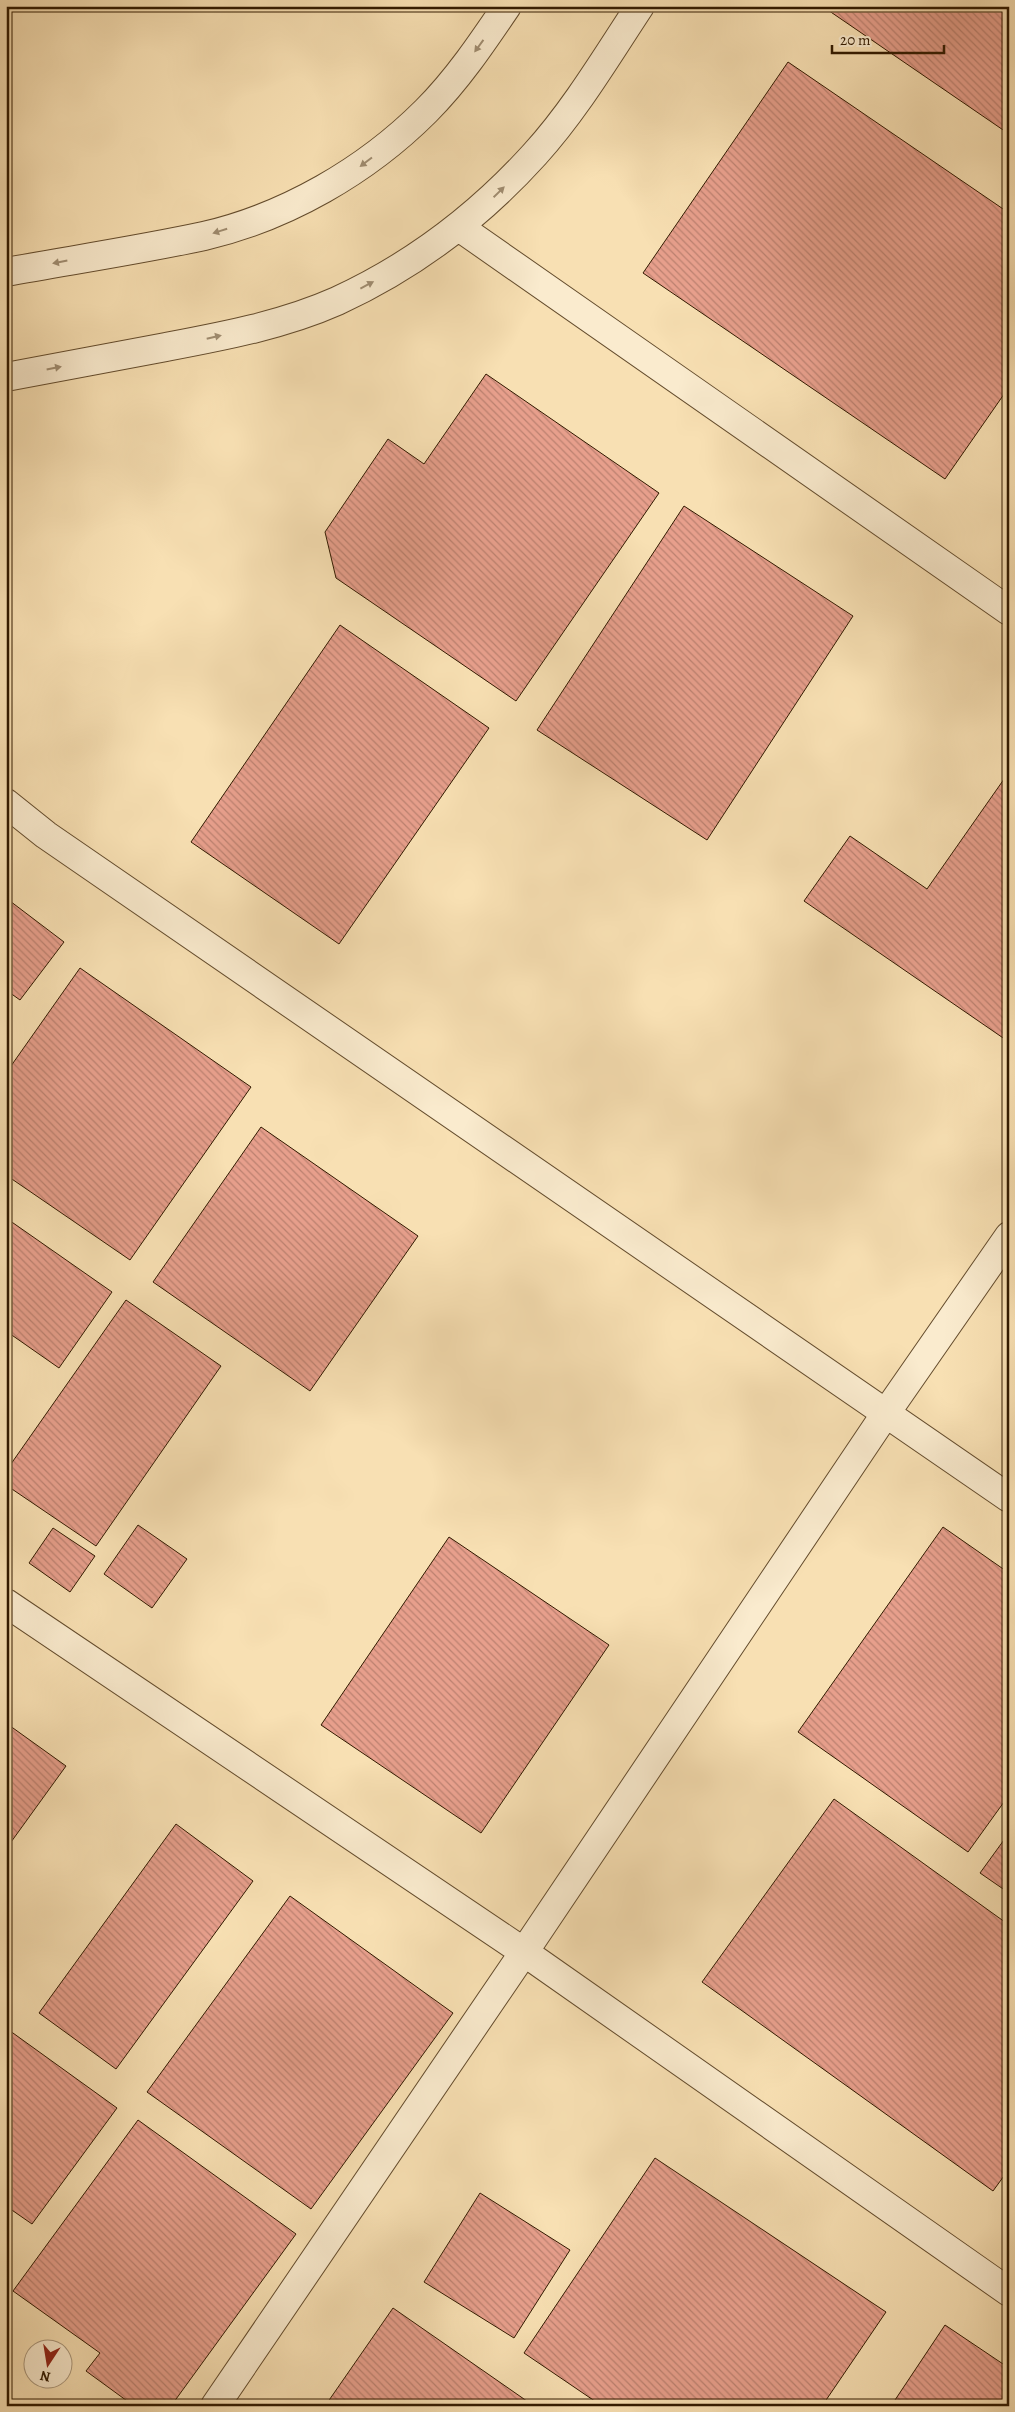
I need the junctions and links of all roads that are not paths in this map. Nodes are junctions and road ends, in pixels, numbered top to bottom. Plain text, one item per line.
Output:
1 (507, 6) edge
2 (640, 6) edge
3 (460, 226) junction
4 (6, 272) edge
5 (6, 378) edge
6 (1009, 611) edge
7 (6, 803) edge
8 (1009, 1236) edge
9 (886, 1413) junction
10 (1009, 1498) edge
11 (6, 1603) edge
12 (524, 1952) junction
13 (1009, 2292) edge
14 (215, 2406) edge

1 -> 4 street
3 -> 2 street
5 -> 3 street
3 - 6 street
7 - 9 street
8 - 9 street
9 - 10 street
9 - 12 street
11 - 12 street
12 - 13 street
12 - 14 street

